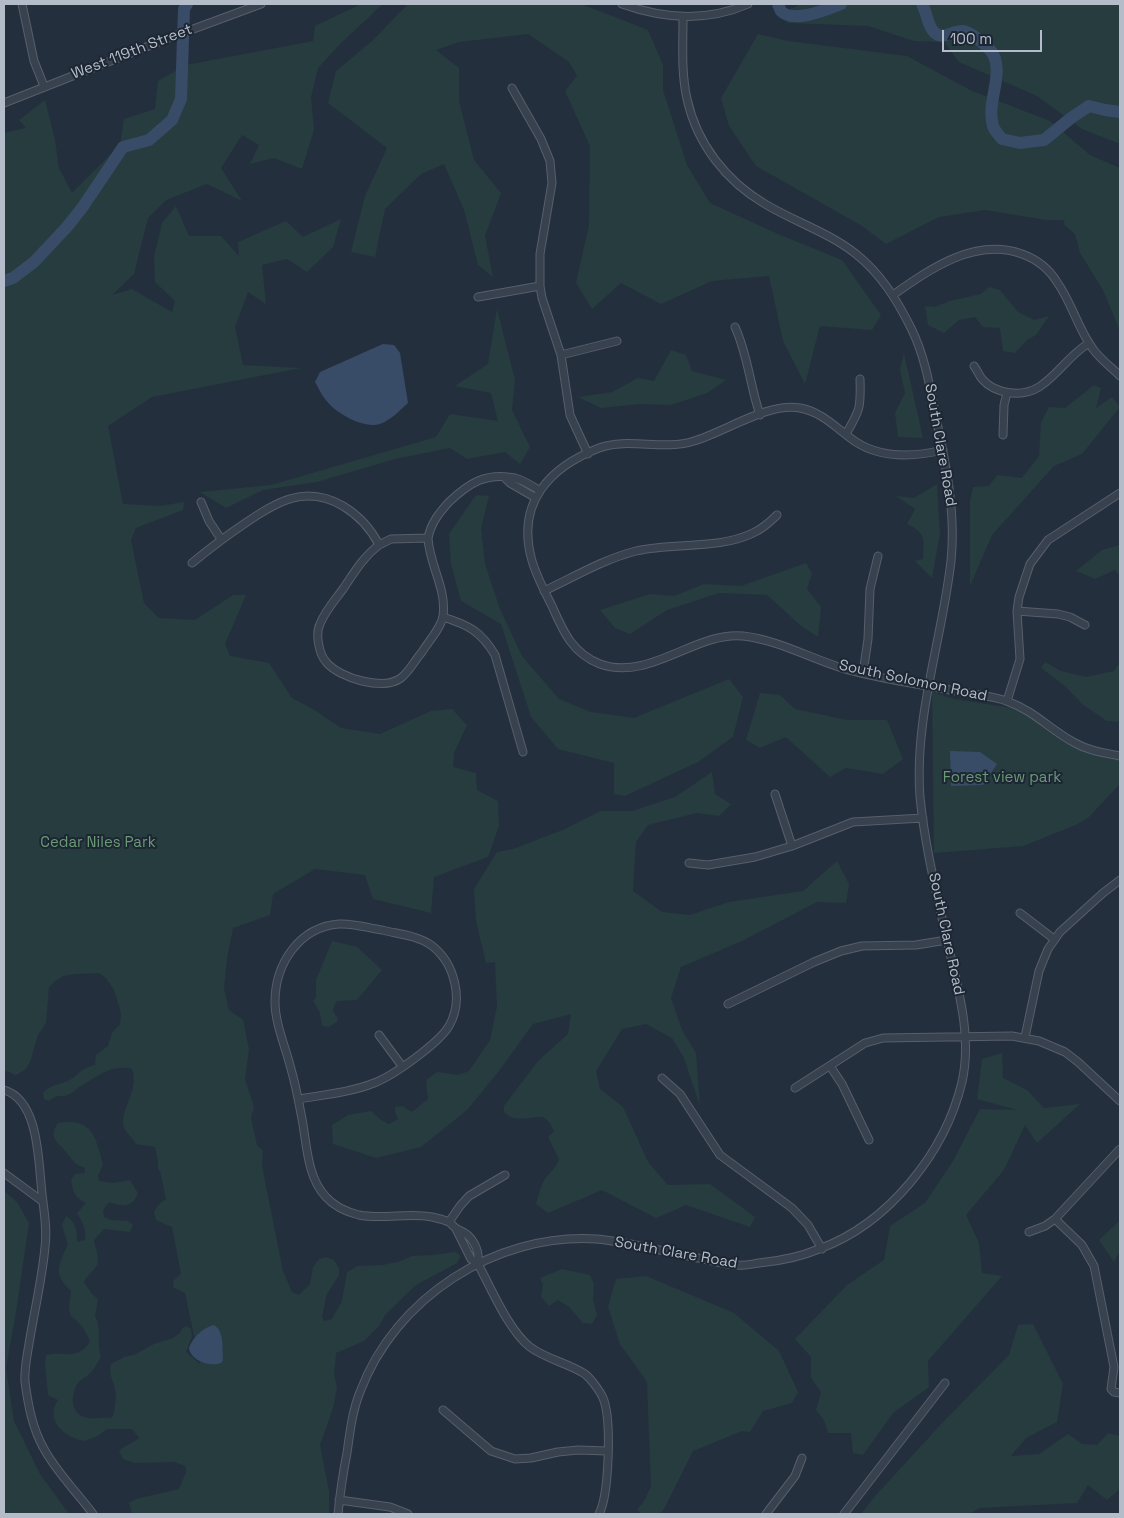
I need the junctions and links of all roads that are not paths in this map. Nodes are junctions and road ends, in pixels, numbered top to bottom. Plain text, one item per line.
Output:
1 (22, 4) edge
2 (262, 4) edge
3 (622, 4) edge
4 (748, 4) edge
5 (684, 16) junction
6 (44, 86) junction
7 (512, 88) dead end
8 (4, 103) edge
9 (540, 286) junction
10 (893, 295) junction
11 (478, 297) dead end
12 (735, 327) dead end
13 (617, 341) dead end
14 (1089, 343) junction
15 (561, 355) junction
16 (974, 366) dead end
17 (1120, 376) edge
18 (860, 380) dead end
19 (1008, 393) junction
20 (760, 414) junction
21 (846, 434) junction
22 (1003, 435) dead end
23 (942, 450) junction
24 (588, 454) junction
25 (505, 478) junction
26 (539, 490) junction
27 (1120, 493) edge
28 (536, 498) junction
29 (201, 502) dead end
30 (777, 515) dead end
31 (428, 538) junction
32 (221, 539) junction
33 (379, 545) junction
34 (878, 556) dead end
35 (192, 563) dead end
36 (544, 591) junction
37 (1017, 612) junction
38 (443, 617) junction
39 (1085, 625) dead end
40 (863, 673) junction
41 (929, 686) junction
42 (1007, 701) junction
43 (523, 752) dead end
44 (1120, 756) edge
45 (775, 794) dead end
46 (923, 818) junction
47 (792, 846) junction
48 (689, 863) dead end
49 (1120, 880) edge
50 (1020, 913) dead end
51 (1054, 939) junction
52 (947, 940) junction
53 (728, 1004) dead end
54 (379, 1035) dead end
55 (965, 1037) junction
56 (1025, 1037) junction
57 (402, 1066) junction
58 (830, 1066) junction
59 (662, 1078) dead end
60 (795, 1088) dead end
61 (4, 1090) edge
62 (299, 1100) junction
63 (1120, 1101) edge
64 (869, 1140) dead end
65 (1120, 1149) edge
66 (4, 1172) edge
67 (505, 1175) dead end
68 (42, 1201) junction
69 (1055, 1219) junction
70 (449, 1222) junction
71 (1029, 1232) dead end
72 (822, 1248) junction
73 (478, 1264) junction
74 (945, 1383) dead end
75 (1120, 1393) edge
76 (443, 1410) dead end
77 (607, 1451) junction
78 (802, 1458) dead end
79 (339, 1500) junction
80 (93, 1514) edge
81 (338, 1514) edge
82 (408, 1514) edge
83 (599, 1514) edge
84 (766, 1514) edge
85 (844, 1514) edge

1 - 6 street
2 - 6 street, West 119th Street
3 - 5 street
4 - 5 street
5 - 10 street, South Clare Road
6 - 8 street, West 119th Street
7 - 9 street
9 - 11 street
9 - 15 street
10 - 14 street
10 - 23 street, South Clare Road
12 - 20 street
13 - 15 street
14 - 17 street
14 - 19 street
15 - 24 street
16 - 19 street
18 - 21 street
19 - 22 street
20 - 21 street
20 - 24 street
21 - 23 street
23 - 41 street, South Clare Road
24 - 26 street
25 - 26 street
25 - 28 street
25 - 31 street
26 - 28 street, South Solomon Road
27 - 37 street
28 - 36 street, South Solomon Road
29 - 32 street
30 - 36 street
31 - 33 street
31 - 38 street
32 - 33 street
32 - 35 street
33 - 38 street
34 - 40 street
36 - 40 street, South Solomon Road
37 - 39 street
37 - 42 street
38 - 43 street
40 - 41 street, South Solomon Road
41 - 42 street, South Solomon Road
41 - 46 street, South Clare Road
42 - 44 street, South Solomon Road
45 - 47 street
46 - 47 street
46 - 52 street, South Clare Road
47 - 48 street
49 - 51 street
50 - 51 street
51 - 56 street
52 - 53 street
52 - 55 street, South Clare Road
54 - 57 street
55 - 56 street
55 - 58 street
55 - 72 street, South Clare Road
56 - 63 street
57 - 62 street
57 - 62 street
58 - 60 street
58 - 64 street
59 - 72 street
61 - 68 street
62 - 70 street
65 - 69 street
66 - 68 street
67 - 70 street
68 - 80 street
69 - 71 street
69 - 75 street
70 - 73 street
72 - 73 street, South Clare Road
73 - 77 street
73 - 79 street, South Clare Road
74 - 85 street
76 - 77 street
77 - 83 street
78 - 84 street
79 - 81 street, South Clare Road
79 - 82 street

